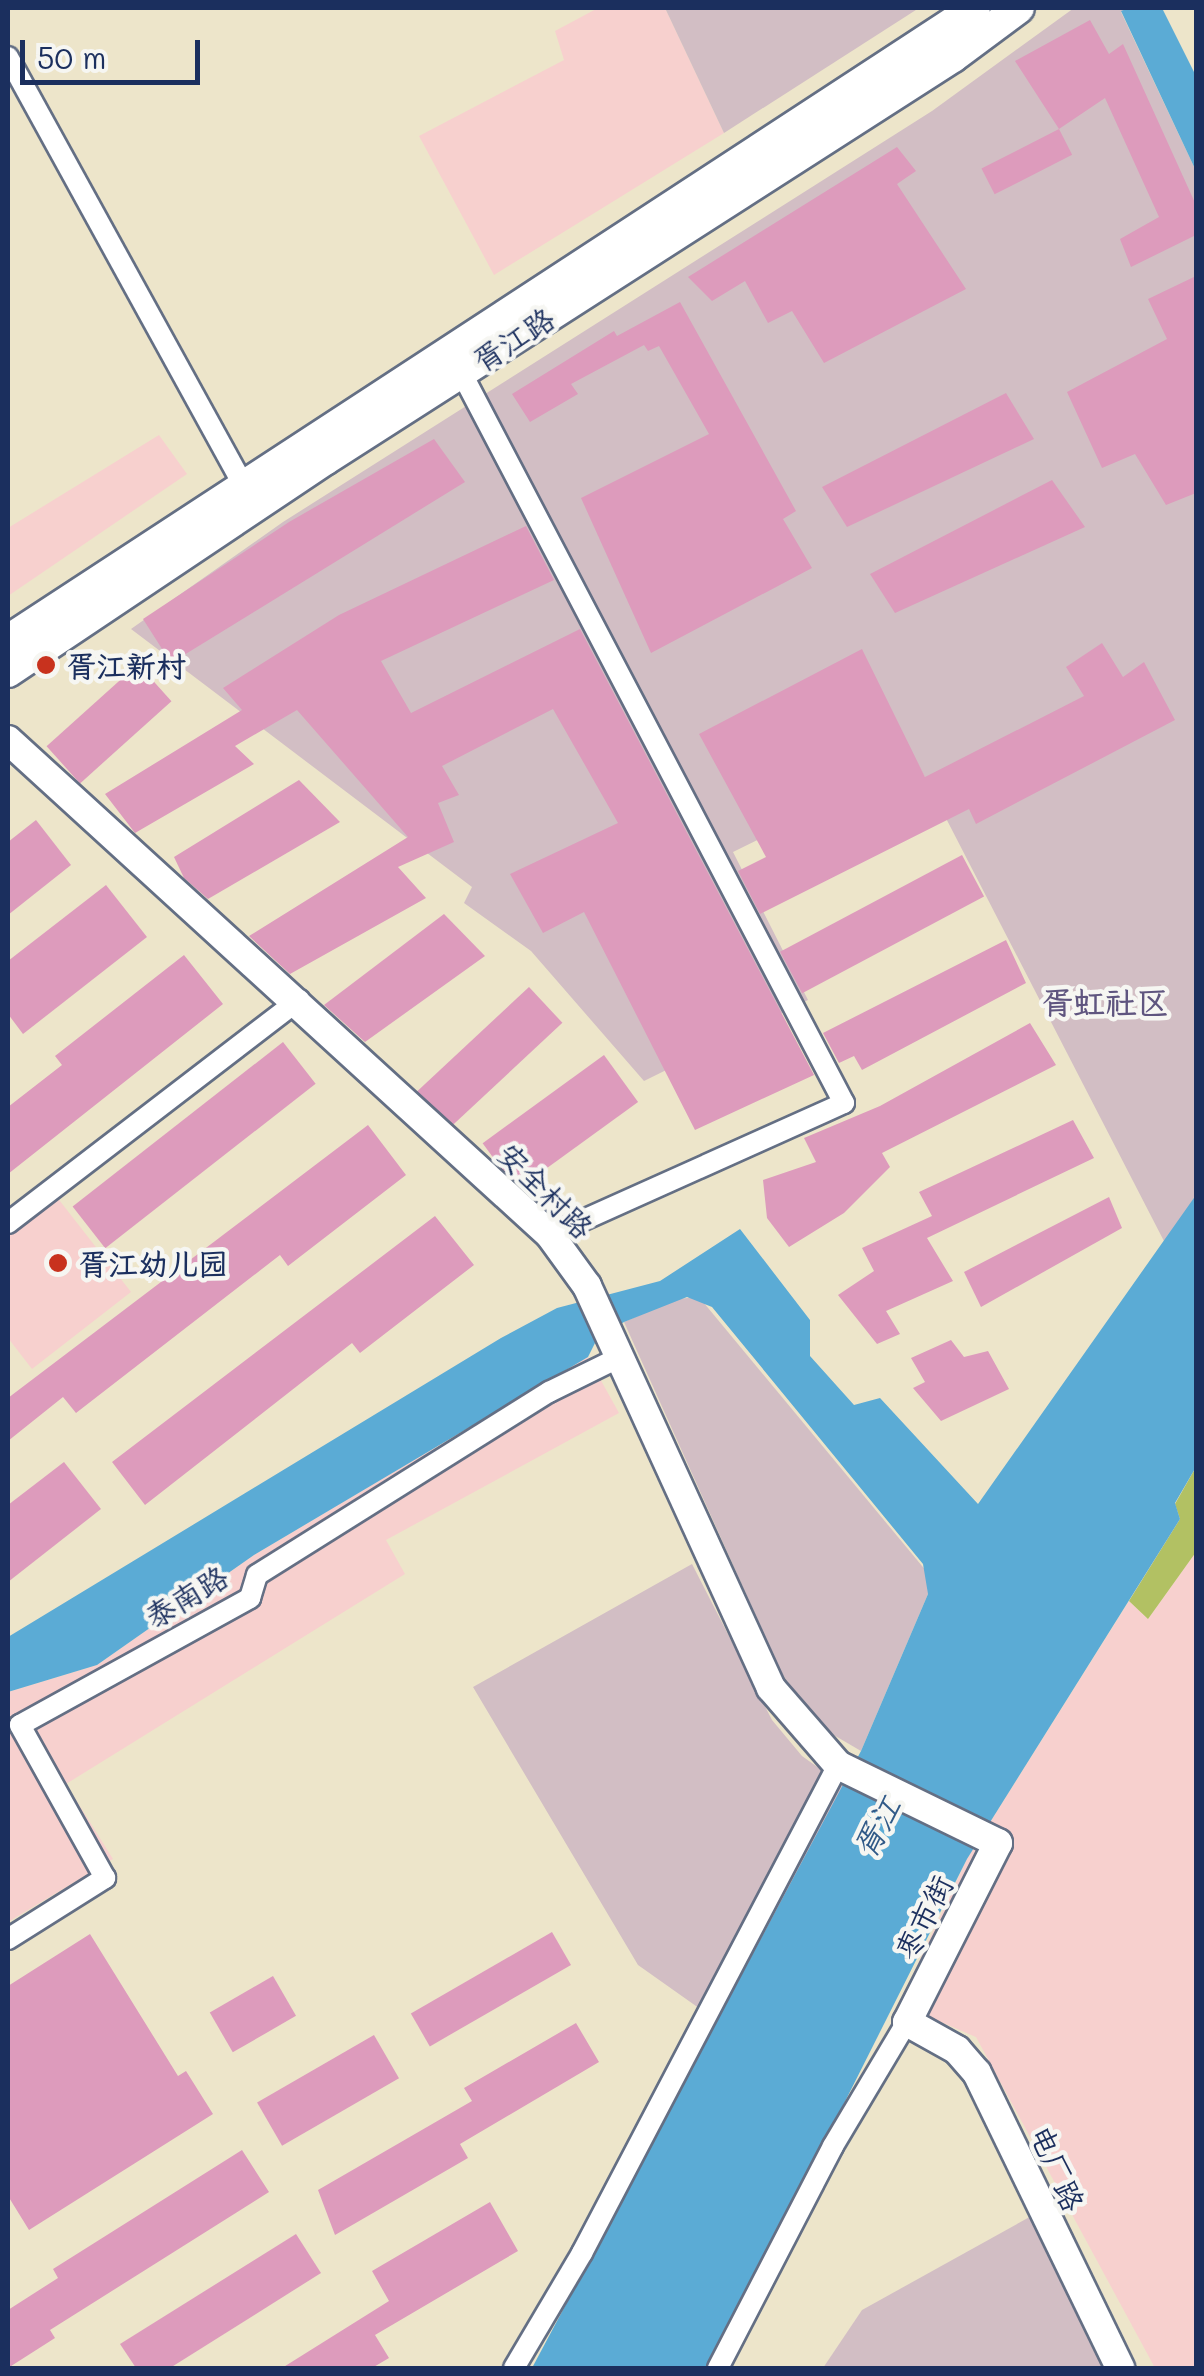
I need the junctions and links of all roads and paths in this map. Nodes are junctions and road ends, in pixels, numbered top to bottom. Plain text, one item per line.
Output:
1 (976, 8) edge
2 (1017, 10) edge
3 (8, 57) edge
4 (462, 372) junction
5 (242, 482) junction
6 (8, 640) edge
7 (8, 672) edge
8 (8, 740) edge
9 (299, 1000) junction
10 (8, 1223) edge
11 (550, 1235) junction
12 (616, 1348) junction
13 (843, 1768) junction
14 (991, 1840) joint
15 (8, 1939) edge
16 (906, 2022) junction
17 (514, 2368) edge
18 (718, 2368) edge
19 (1120, 2368) edge

1 - 5 main road, 胥江路
2 - 4 main road, 胥江路
3 - 5 street
4 - 7 main road, 胥江路
4 - 11 street
5 - 6 main road, 胥江路
8 - 9 street, 安全村路
9 - 10 street
9 - 11 street, 安全村路
11 - 12 street, 安全村路
12 - 13 street, 安全村路
12 - 15 street, 泰南路
13 - 14 street, 安全村路
13 - 17 street
14 - 16 street, 枣市街
16 - 18 street
16 - 19 street, 电厂路

